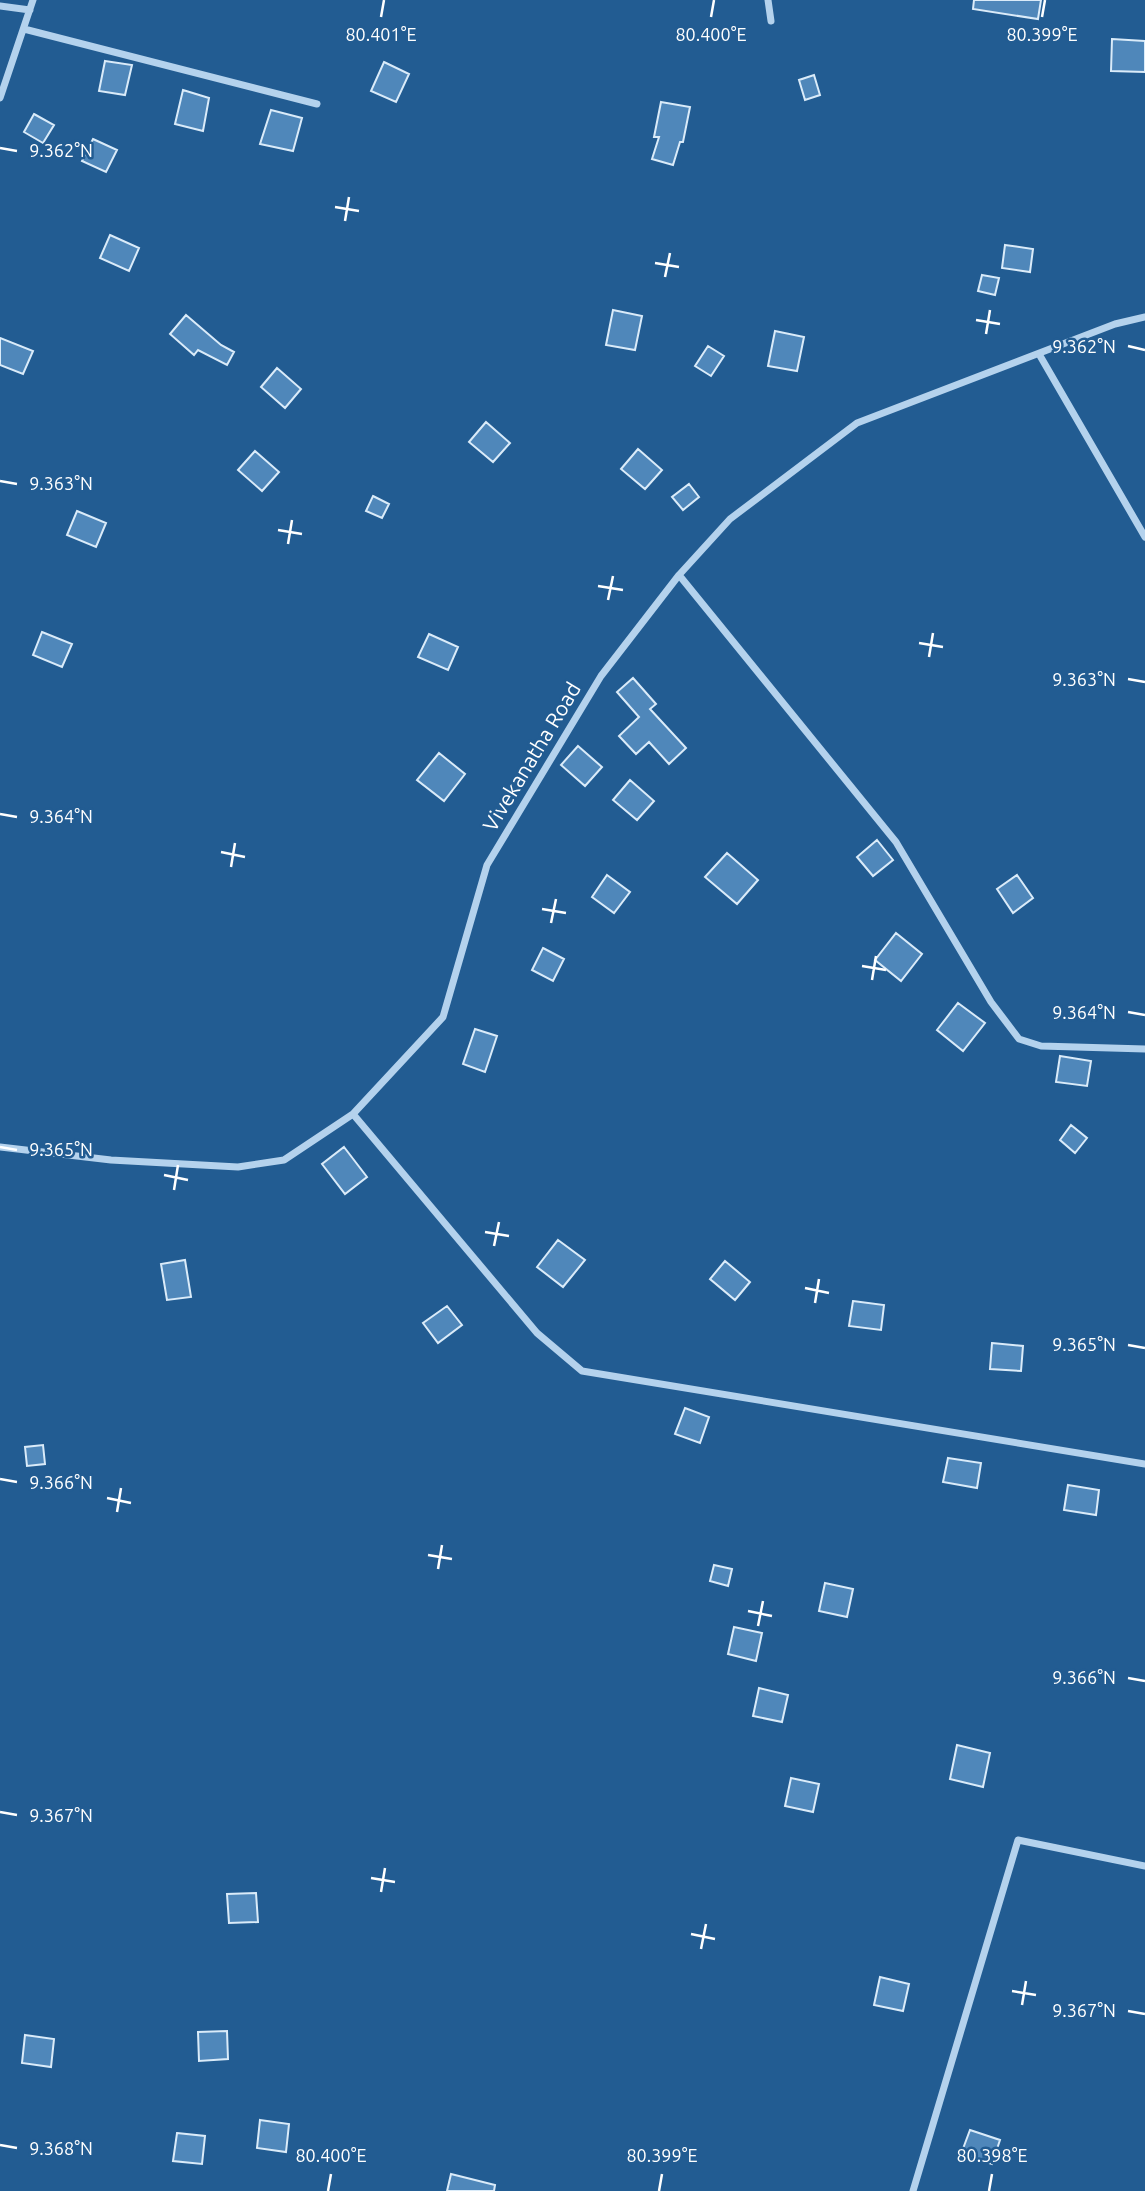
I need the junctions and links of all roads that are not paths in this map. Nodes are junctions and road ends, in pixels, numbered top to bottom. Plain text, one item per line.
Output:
1 (33, 0) edge
2 (768, 0) edge
3 (0, 6) edge
4 (30, 10) junction
5 (771, 22) dead end
6 (24, 29) junction
7 (0, 98) edge
8 (317, 104) dead end
9 (1145, 317) edge
10 (1039, 354) junction
11 (1145, 537) edge
12 (679, 575) junction
13 (1145, 1049) edge
14 (353, 1114) junction
15 (0, 1147) edge
16 (1145, 1464) edge
17 (1145, 1866) edge
18 (913, 2191) edge

1 - 4 street
2 - 5 street
3 - 4 street
4 - 6 street
6 - 7 street
6 - 8 street
9 - 10 street, Vivekanatha Road
10 - 11 street
10 - 12 street, Vivekanatha Road
12 - 13 street
12 - 14 street, Vivekanatha Road
14 - 15 street, Vivekanatha Road
14 - 16 street
17 - 18 street

